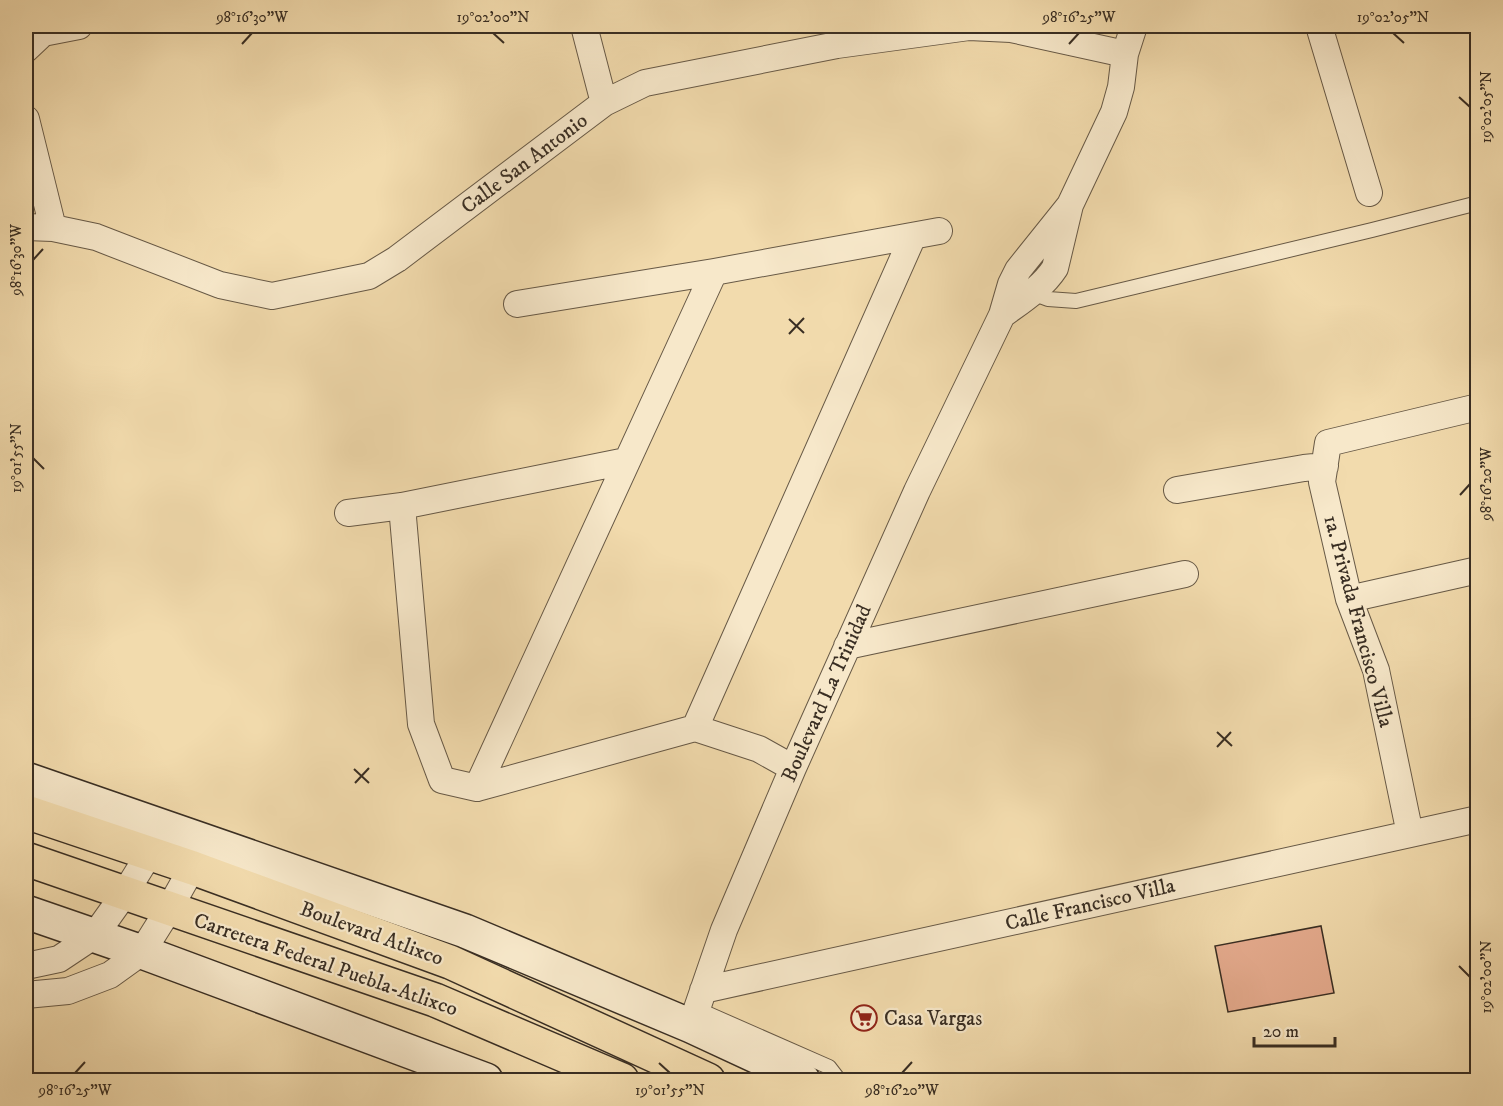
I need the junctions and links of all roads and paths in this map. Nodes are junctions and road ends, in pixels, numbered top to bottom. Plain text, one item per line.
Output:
1 (79, 26) edge
2 (584, 26) edge
3 (1134, 26) edge
4 (1319, 26) edge
5 (834, 35) edge
6 (26, 49) edge
7 (1125, 54) junction
8 (604, 103) junction
9 (26, 119) edge
10 (1369, 193) dead end
11 (1478, 202) edge
12 (26, 227) edge
13 (53, 228) junction
14 (939, 231) dead end
15 (913, 236) junction
16 (714, 272) junction
17 (1021, 289) junction
18 (516, 304) dead end
19 (1478, 406) edge
20 (1326, 454) junction
21 (626, 461) junction
22 (1177, 490) dead end
23 (402, 506) junction
24 (348, 513) dead end
25 (1478, 570) edge
26 (1185, 574) dead end
27 (1349, 599) junction
28 (847, 646) junction
29 (695, 728) junction
30 (793, 768) junction
31 (26, 779) edge
32 (477, 789) junction
33 (26, 812) edge
34 (1478, 819) edge
35 (1410, 834) junction
36 (158, 840) junction
37 (200, 854) junction
38 (26, 859) edge
39 (125, 893) junction
40 (169, 909) junction
41 (26, 912) edge
42 (95, 935) junction
43 (142, 951) junction
44 (26, 966) edge
45 (26, 994) edge
46 (697, 1008) junction
47 (675, 1073) edge
48 (486, 1080) edge
49 (622, 1080) edge
50 (708, 1080) edge
51 (803, 1080) edge
52 (839, 1080) edge

1 - 6 street
2 - 8 street
3 - 7 street, Boulevard La Trinidad
4 - 10 street
5 - 7 street, Calle San Antonio
5 - 8 street, Calle San Antonio
7 - 17 street, Boulevard La Trinidad
8 - 13 street, Calle San Antonio
9 - 13 street
11 - 17 lane
12 - 13 street, Calle San Antonio
14 - 15 street
15 - 16 street
15 - 29 street
16 - 18 street
16 - 21 street
17 - 28 street, Boulevard La Trinidad
19 - 20 street
20 - 22 street
20 - 27 street, 1a. Privada Francisco Villa
21 - 23 street
21 - 32 street
23 - 24 street
23 - 32 street
25 - 27 street
26 - 28 street
27 - 35 street, 1a. Privada Francisco Villa
28 - 30 street, Boulevard La Trinidad
29 - 30 street
29 - 32 street
30 - 46 street, Boulevard La Trinidad
31 - 36 street
33 - 36 main road, Boulevard Atlixco
34 - 35 street, Calle Francisco Villa
35 - 46 street, Calle Francisco Villa
36 - 37 main road, Boulevard Atlixco
36 - 39 street
37 - 40 street
37 - 46 street
37 - 47 main road, Boulevard Atlixco
38 - 39 main road, Carretera Federal Puebla-Atlixco
39 - 40 main road, Carretera Federal Puebla-Atlixco
39 - 42 street
40 - 43 street
40 - 49 main road, Carretera Federal Puebla-Atlixco
41 - 42 street
42 - 43 street
42 - 44 street
43 - 45 street
43 - 48 street
46 - 47 street, Boulevard La Trinidad
46 - 51 street
46 - 52 lane
47 - 50 main road, Boulevard Atlixco

